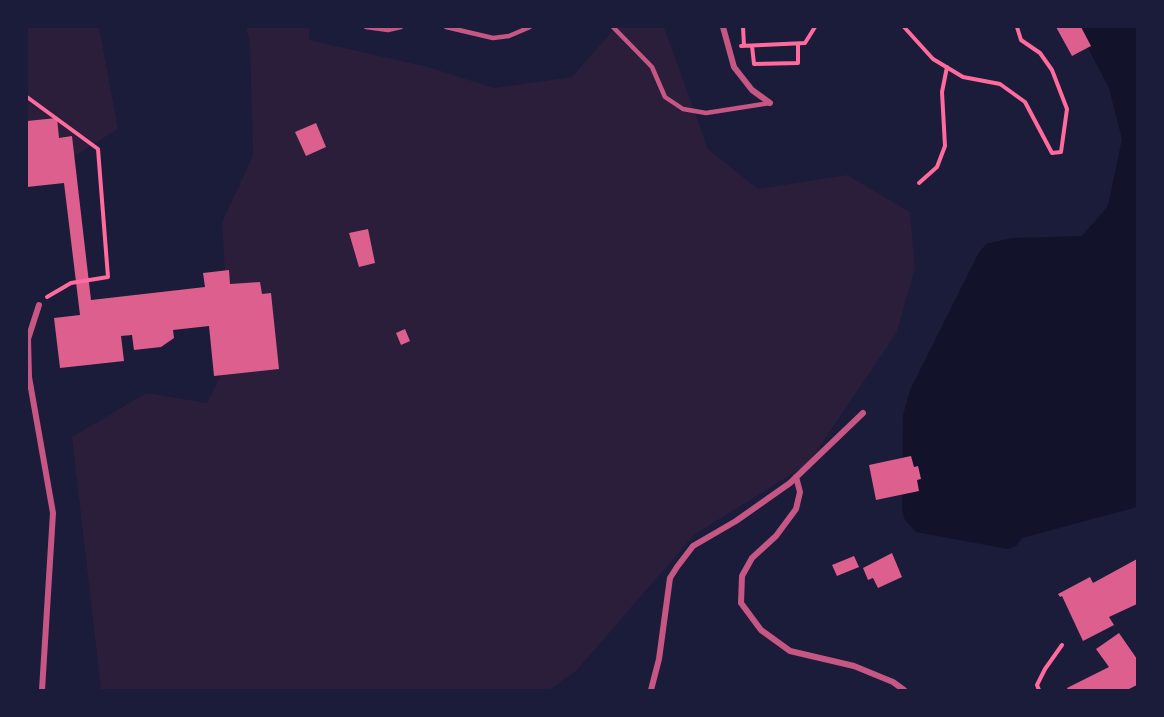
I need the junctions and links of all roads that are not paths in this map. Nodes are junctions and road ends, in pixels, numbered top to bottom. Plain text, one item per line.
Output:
1 (366, 27) edge
2 (401, 27) edge
3 (446, 27) edge
4 (530, 27) edge
5 (613, 27) edge
6 (723, 27) edge
7 (770, 103) joint
8 (39, 305) road end
9 (863, 413) dead end
10 (796, 477) junction
11 (42, 690) edge
12 (651, 690) edge
13 (904, 690) edge

1 - 2 lane
3 - 4 lane
5 - 7 lane
6 - 7 street
8 - 11 street
9 - 10 street
10 - 12 street
10 - 13 street

